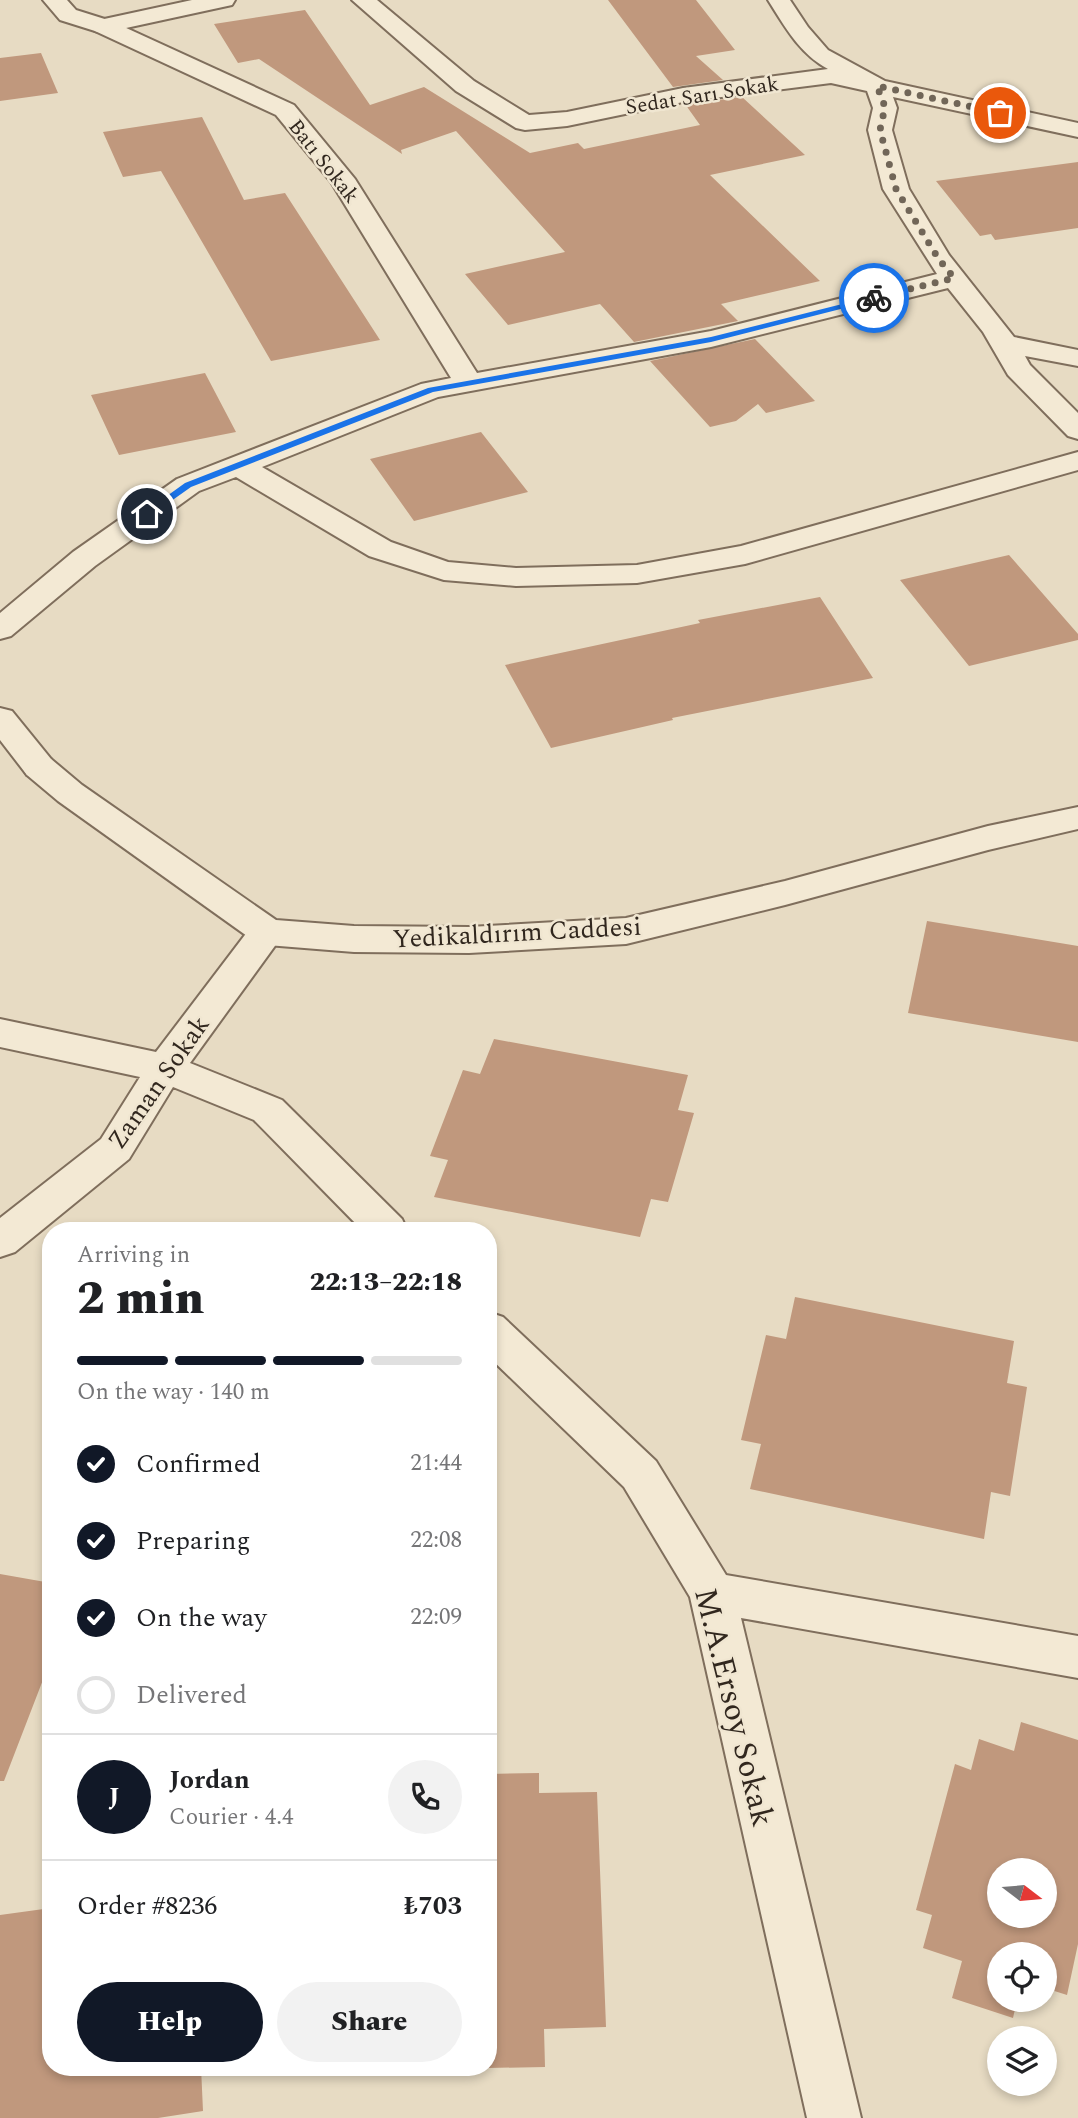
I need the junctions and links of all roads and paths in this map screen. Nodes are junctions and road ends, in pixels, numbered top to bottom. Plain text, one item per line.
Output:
1 (54, 0) edge
2 (224, 0) edge
3 (363, 0) edge
4 (779, 0) edge
5 (103, 26) junction
6 (877, 86) junction
7 (1078, 130) edge
8 (954, 278) junction
9 (1004, 344) junction
10 (1078, 358) edge
11 (469, 383) junction
12 (1078, 430) edge
13 (1078, 461) edge
14 (238, 465) junction
15 (0, 629) edge
16 (0, 718) edge
17 (0, 750) edge
18 (39, 767) junction
19 (1078, 818) edge
20 (267, 932) junction
21 (0, 1032) edge
22 (165, 1068) junction
23 (379, 1222) edge
24 (0, 1241) edge
25 (497, 1338) edge
26 (712, 1593) junction
27 (1078, 1657) edge
28 (834, 2118) edge

1 - 5 street, Batı Sokak
2 - 5 street
3 - 6 street, Sedat Sarı Sokak
4 - 6 street
5 - 11 street, Batı Sokak
6 - 7 street, Sedat Sarı Sokak
6 - 8 street
8 - 9 street
8 - 11 street
9 - 10 street
9 - 12 street
11 - 14 street
13 - 14 street
14 - 15 street
16 - 18 street
17 - 18 street
18 - 20 street
19 - 20 street, Yedikaldırım Caddesi
20 - 22 street, Zaman Sokak
21 - 22 street
22 - 23 street
22 - 24 street, Zaman Sokak
25 - 26 street, M.A.Ersoy Sokak
26 - 27 street
26 - 28 street, M.A.Ersoy Sokak

